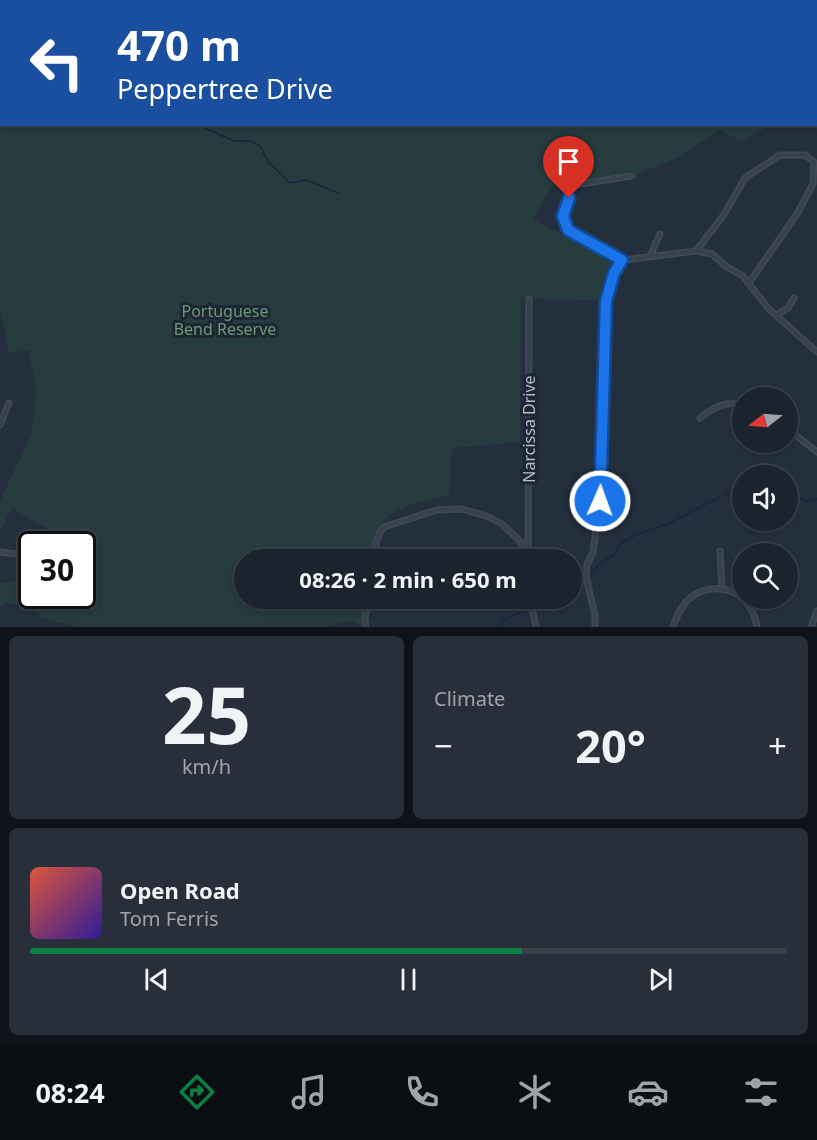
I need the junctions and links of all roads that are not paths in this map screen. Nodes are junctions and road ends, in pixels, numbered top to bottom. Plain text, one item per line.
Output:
1 (632, 176) dead end
2 (815, 185) edge
3 (660, 234) dead end
4 (696, 251) junction
5 (650, 256) junction
6 (622, 260) junction
7 (749, 283) junction
8 (529, 298) dead end
9 (794, 298) dead end
10 (777, 315) junction
11 (817, 352) edge
12 (9, 403) dead end
13 (732, 403) edge
14 (700, 418) dead end
15 (0, 425) edge
16 (798, 437) edge
17 (817, 452) edge
18 (375, 549) edge
19 (524, 549) edge
20 (528, 549) edge
21 (720, 551) dead end
22 (0, 552) edge
23 (16, 554) dead end
24 (722, 588) junction
25 (366, 609) edge
26 (532, 609) edge
27 (817, 611) edge
28 (366, 627) edge
29 (536, 627) edge
30 (596, 627) edge
31 (673, 627) edge
32 (758, 627) edge
33 (811, 627) edge

1 - 6 street
2 - 4 street
2 - 7 street
3 - 5 street
4 - 5 street
4 - 7 street
5 - 6 street
6 - 30 street
7 - 10 street
8 - 20 street, Narcissa Drive
9 - 10 street
10 - 11 street
12 - 15 street
13 - 14 street
16 - 17 street
18 - 19 street
21 - 24 street
22 - 23 street
24 - 31 street
24 - 32 street
25 - 28 street
26 - 29 street
27 - 33 street

